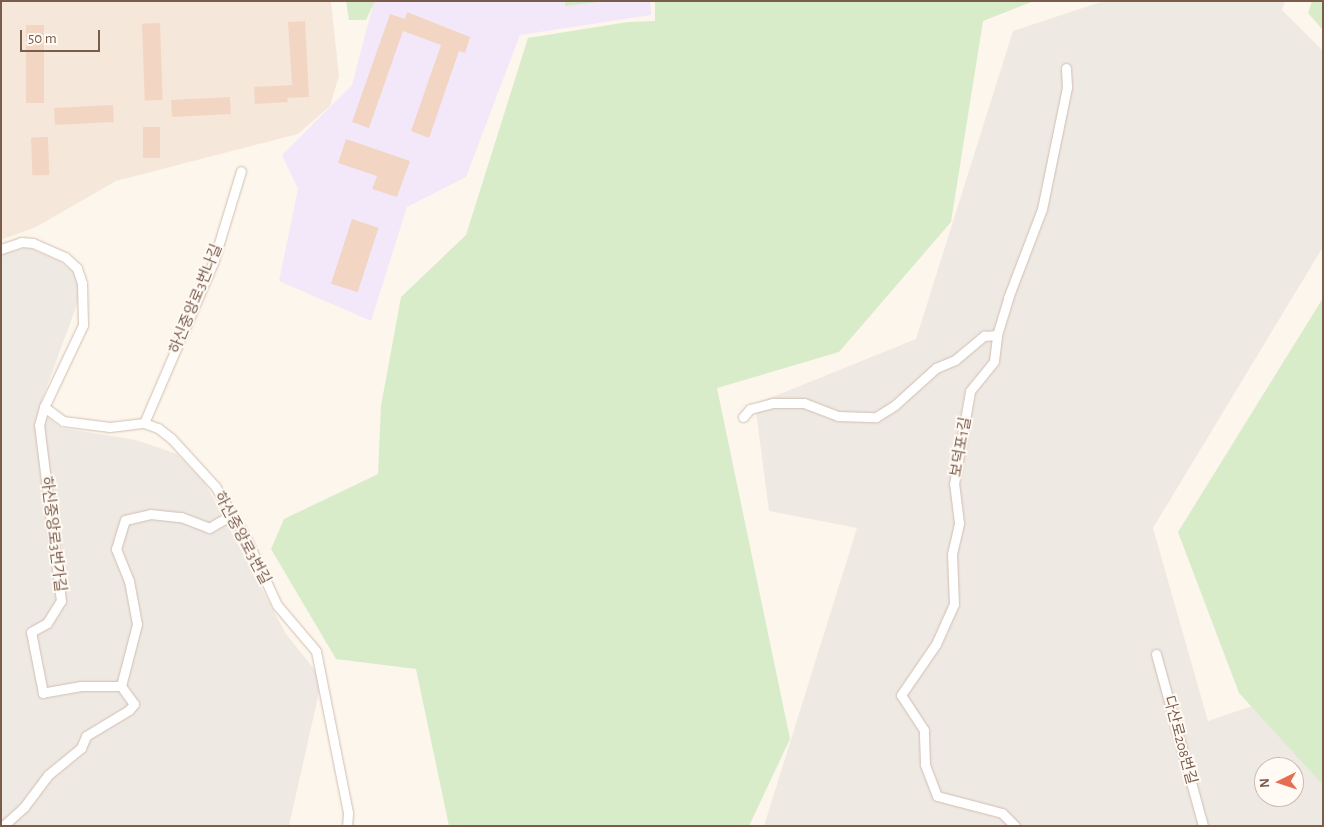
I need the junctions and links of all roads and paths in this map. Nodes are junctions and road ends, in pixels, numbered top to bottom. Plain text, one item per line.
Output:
1 (1066, 68) dead end
2 (241, 171) dead end
3 (1, 249) edge
4 (997, 334) junction
5 (44, 407) junction
6 (742, 417) dead end
7 (144, 423) junction
8 (233, 514) junction
9 (1156, 654) dead end
10 (121, 686) junction
11 (3, 826) edge
12 (347, 826) edge
13 (1015, 826) edge
14 (1203, 826) edge

1 - 4 street, 보덕포1길
2 - 7 street, 하신중앙로3번나길
3 - 5 street
4 - 6 street
4 - 13 street, 보덕포1길
5 - 7 street
5 - 10 street, 하신중앙로3번가길
7 - 8 street, 하신중앙로3번길
8 - 10 street
8 - 12 street, 하신중앙로3번길
9 - 14 street, 다산로208번길
10 - 11 street

